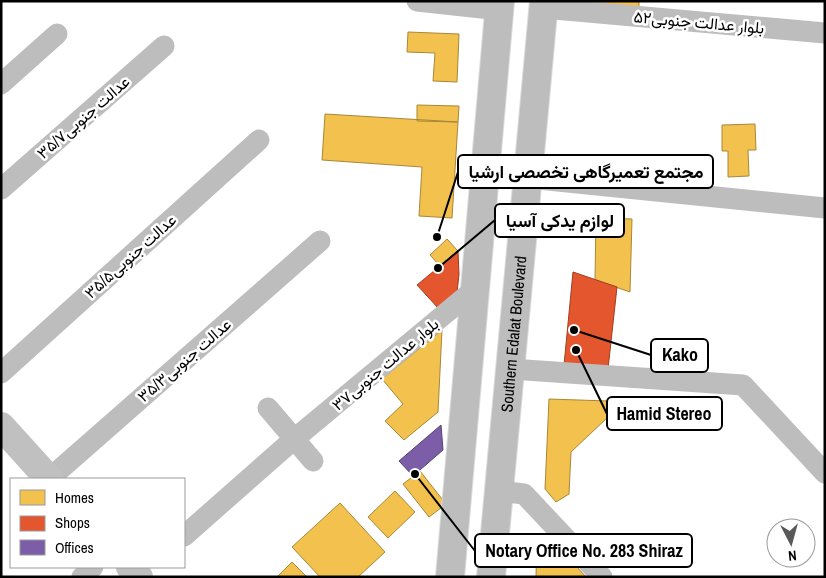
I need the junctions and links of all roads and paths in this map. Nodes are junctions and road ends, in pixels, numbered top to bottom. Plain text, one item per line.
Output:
1 (416, 1) edge
2 (500, 5) edge
3 (544, 5) edge
4 (825, 33) edge
5 (57, 34) dead end
6 (164, 46) dead end
7 (1, 84) edge
8 (259, 140) dead end
9 (528, 178) junction
10 (1, 189) edge
11 (825, 208) edge
12 (320, 241) dead end
13 (476, 288) junction
14 (511, 370) junction
15 (1, 373) edge
16 (268, 408) dead end
17 (1, 426) edge
18 (293, 440) junction
19 (313, 462) dead end
20 (825, 474) edge
21 (48, 478) edge
22 (50, 478) edge
23 (499, 491) junction
24 (185, 535) edge
25 (92, 568) edge
26 (82, 577) edge
27 (450, 577) edge
28 (491, 577) edge
29 (602, 577) edge

1 - 2 street
2 - 13 main road
3 - 4 street, بلوار عدالت جنوبی۵۲
3 - 9 main road, Southern Edalat Boulevard
5 - 7 street
6 - 10 street, عدالت جنوبی۳۵/۷
8 - 15 street, عدالت جنوبی۳۵/۵
9 - 11 street
9 - 14 main road, Southern Edalat Boulevard
12 - 22 street, عدالت جنوبی۳۵/۳
13 - 18 street, بلوار عدالت جنوبی۳۷
13 - 27 main road
14 - 20 street
14 - 23 main road, Southern Edalat Boulevard
16 - 18 street
17 - 21 street
18 - 19 street
18 - 24 street, بلوار عدالت جنوبی۳۷
23 - 28 main road, Southern Edalat Boulevard
23 - 29 street
25 - 26 street

